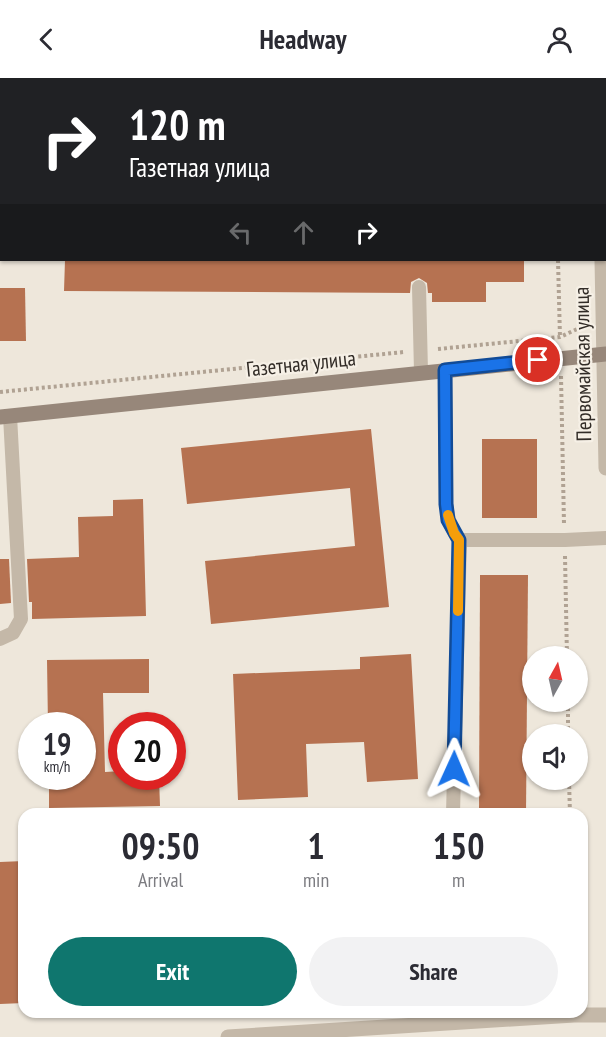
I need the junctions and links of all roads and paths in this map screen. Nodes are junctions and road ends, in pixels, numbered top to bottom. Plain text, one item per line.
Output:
1 (558, 261) edge
2 (602, 261) edge
3 (419, 287) dead end
4 (603, 316) junction
5 (560, 337) junction
6 (419, 351) junction
7 (605, 354) edge
8 (561, 358) junction
9 (445, 370) junction
10 (421, 372) junction
11 (0, 392) edge
12 (5, 416) edge
13 (606, 468) edge
14 (606, 537) edge
15 (459, 540) junction
16 (565, 540) junction
17 (0, 639) edge
18 (567, 646) edge
19 (569, 790) edge
20 (453, 808) edge
21 (570, 808) edge
22 (588, 1015) edge
23 (606, 1015) edge
24 (449, 1018) edge
25 (408, 1032) edge
26 (228, 1037) edge

1 - 5 path
2 - 4 street, Первомайская улица
3 - 6 lane
4 - 5 path
4 - 7 street, Первомайская улица
5 - 6 path
5 - 8 path
6 - 10 lane
6 - 11 path
7 - 8 main road, Газетная улица
7 - 13 street, Первомайская улица
8 - 9 main road, Газетная улица
8 - 16 path
9 - 10 main road, Газетная улица
9 - 15 lane
10 - 12 main road, Газетная улица
12 - 17 lane
14 - 16 lane
15 - 16 lane
15 - 20 lane
16 - 18 path
19 - 21 path
22 - 23 street
24 - 25 street
25 - 26 street

